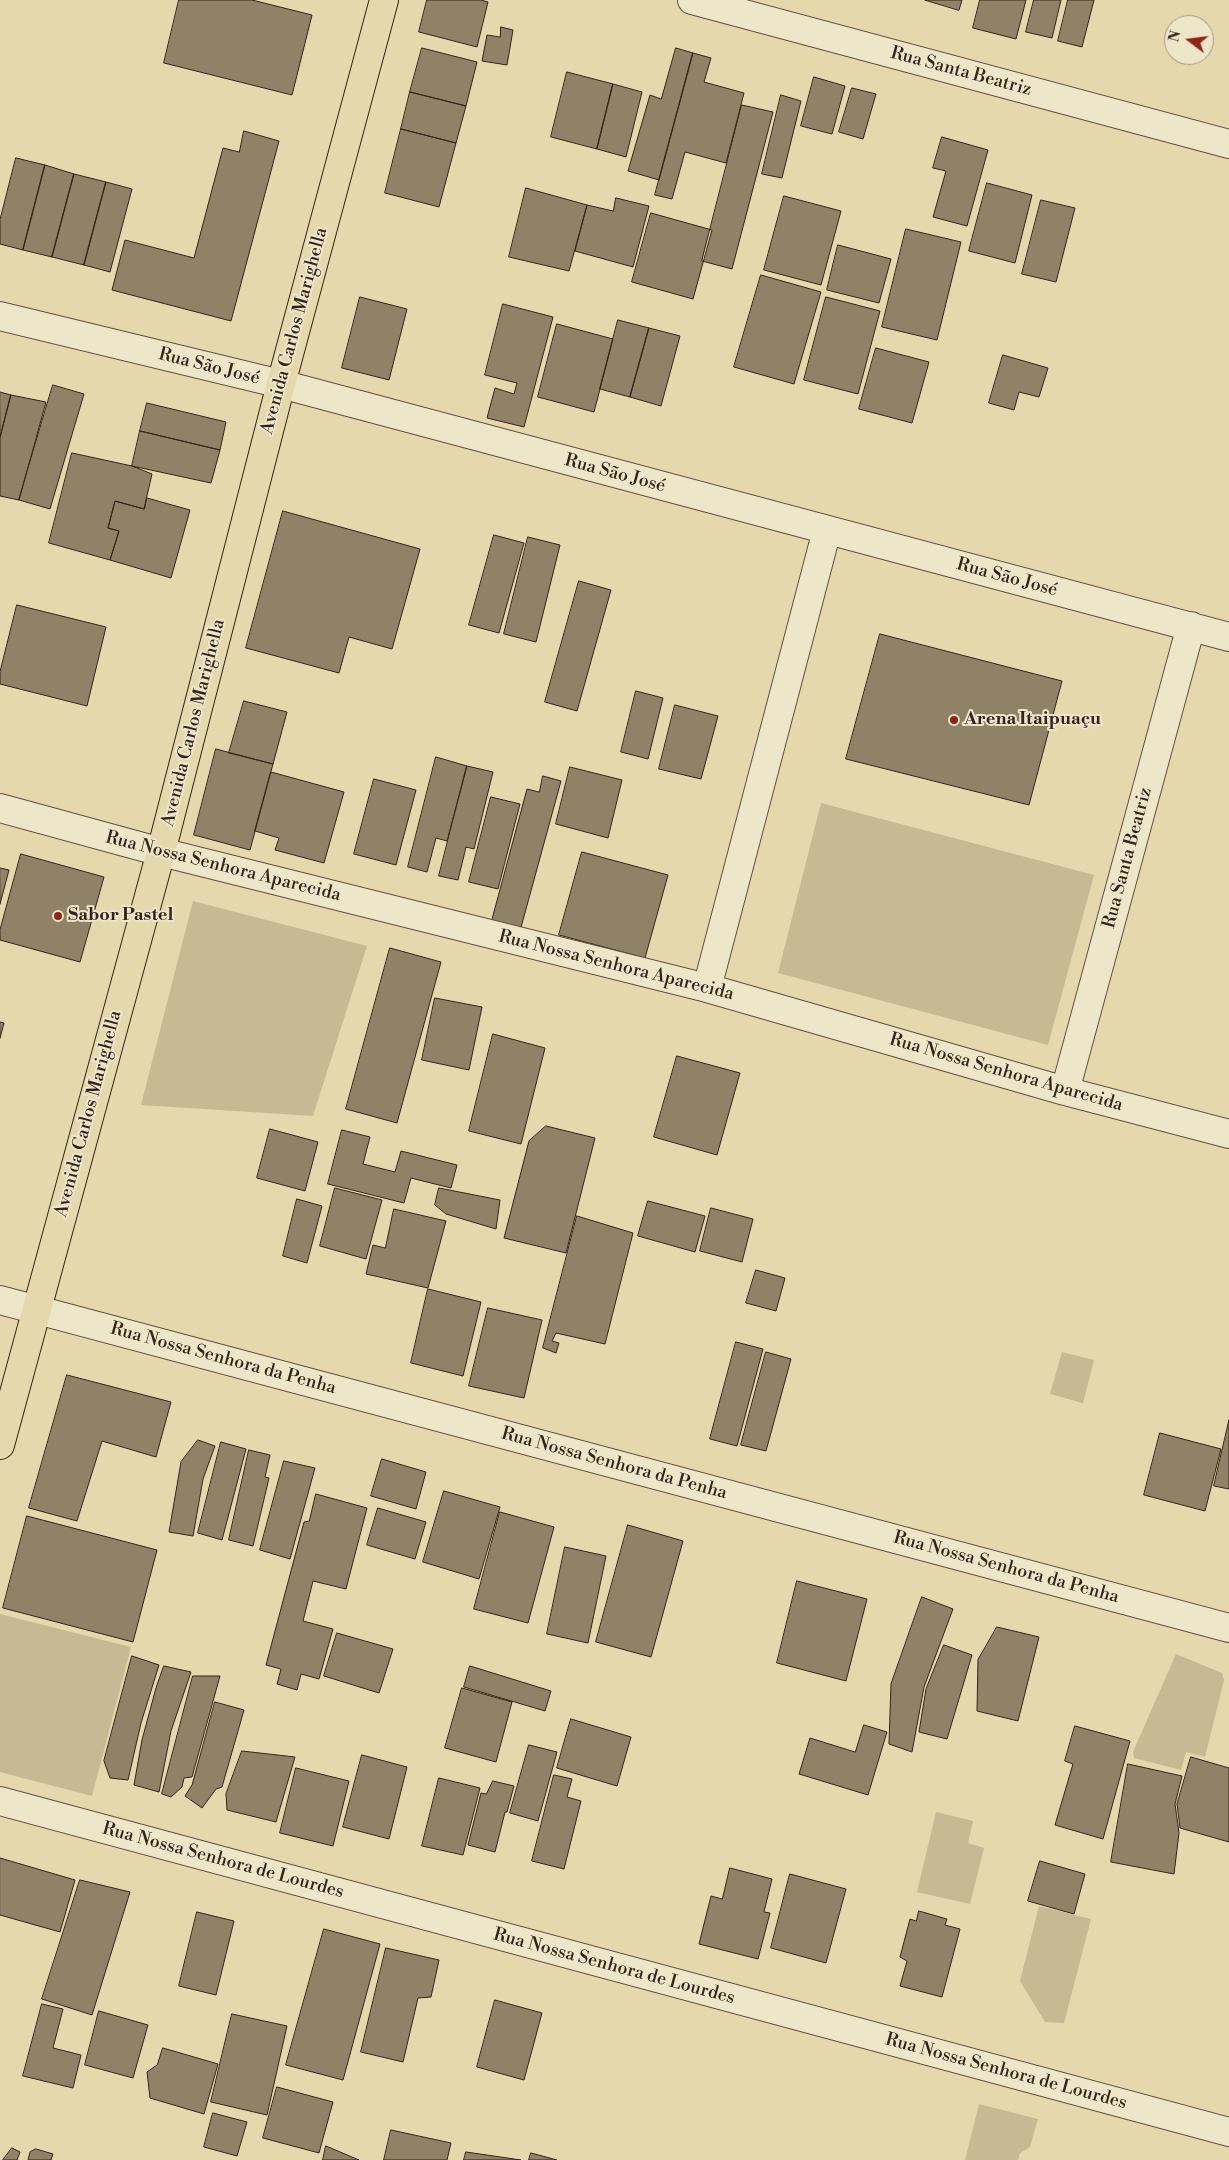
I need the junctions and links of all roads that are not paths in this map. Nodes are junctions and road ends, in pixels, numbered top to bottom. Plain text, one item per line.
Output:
1 (384, 0) edge
2 (692, 0) edge
3 (1229, 144) edge
4 (0, 316) edge
5 (281, 384) junction
6 (827, 530) junction
7 (1191, 626) junction
8 (1229, 637) edge
9 (0, 808) edge
10 (161, 852) junction
11 (707, 988) junction
12 (1065, 1091) junction
13 (1229, 1134) edge
14 (0, 1300) edge
15 (36, 1309) junction
16 (0, 1445) edge
17 (1229, 1628) edge
18 (0, 1801) edge
19 (1229, 2132) edge

1 - 5 main road, Avenida Carlos Marighella
2 - 3 street, Rua Santa Beatriz
4 - 5 street, Rua São José
5 - 6 street, Rua São José
5 - 10 main road, Avenida Carlos Marighella
6 - 7 street, Rua São José
6 - 11 street
7 - 8 street, Rua São José
7 - 12 street, Rua Santa Beatriz
9 - 10 street, Rua Nossa Senhora Aparecida
10 - 11 street, Rua Nossa Senhora Aparecida
10 - 15 main road, Avenida Carlos Marighella
11 - 12 street, Rua Nossa Senhora Aparecida
12 - 13 street, Rua Nossa Senhora Aparecida
14 - 15 street, Rua Nossa Senhora da Penha
15 - 16 main road, Avenida Carlos Marighella
15 - 17 street, Rua Nossa Senhora da Penha
18 - 19 street, Rua Nossa Senhora de Lourdes

